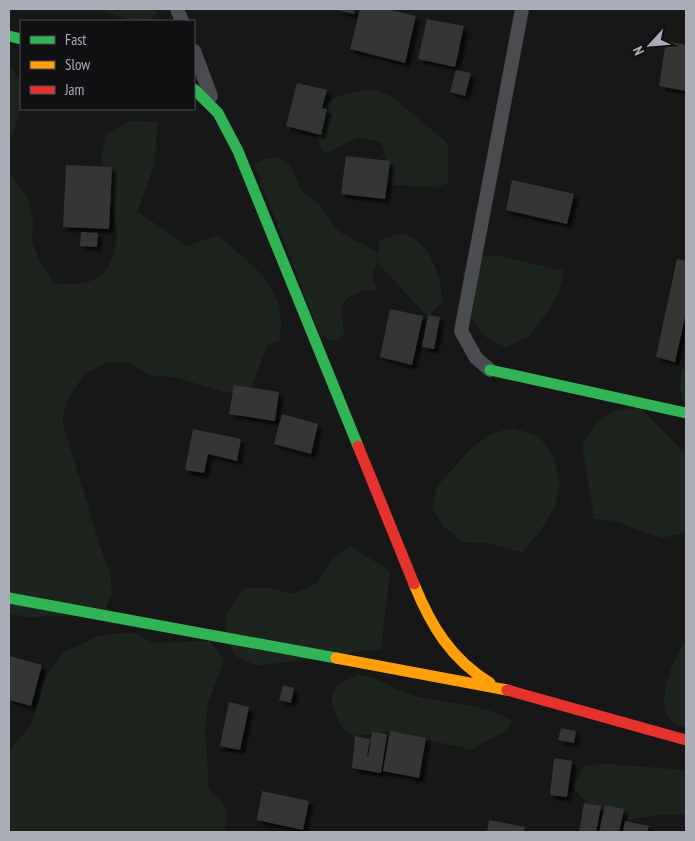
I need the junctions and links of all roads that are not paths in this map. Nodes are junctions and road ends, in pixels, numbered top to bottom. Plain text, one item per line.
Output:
1 (522, 9) edge
2 (195, 54) edge
3 (195, 90) edge
4 (218, 113) junction
5 (490, 370) joint
6 (686, 414) edge
7 (9, 598) edge
8 (500, 688) junction
9 (686, 740) edge

1 - 5 lane
2 - 4 lane
3 - 4 street
4 - 8 street
5 - 6 street
7 - 8 street
8 - 9 street

